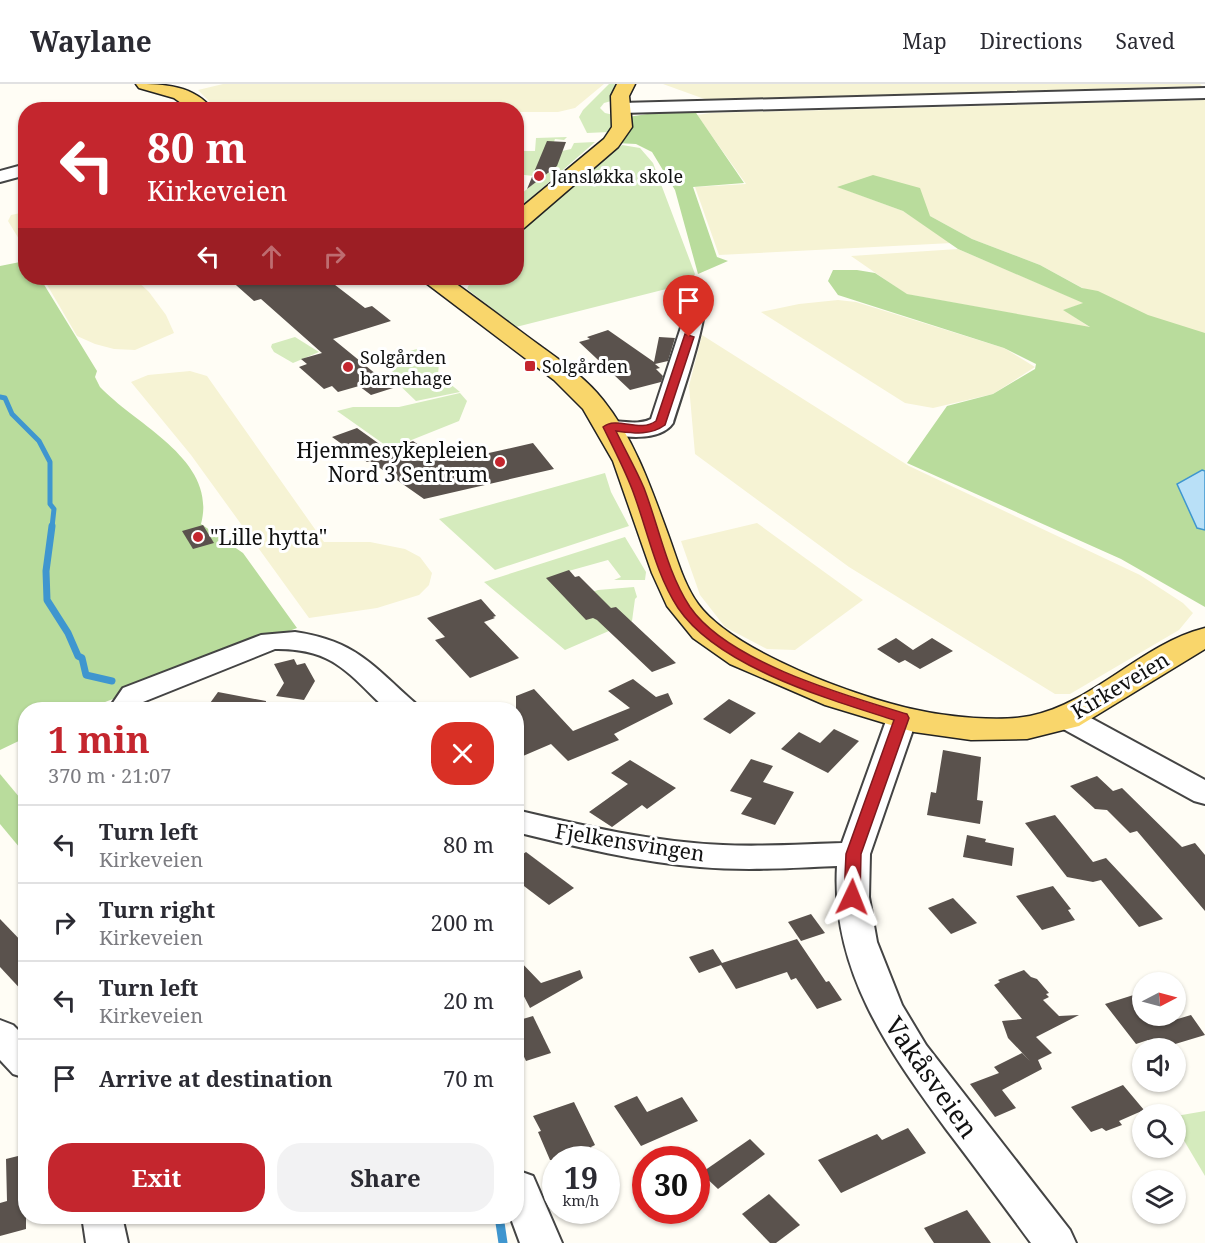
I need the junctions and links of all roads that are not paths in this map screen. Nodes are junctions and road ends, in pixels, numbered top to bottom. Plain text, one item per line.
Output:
1 (145, 84) edge
2 (626, 84) edge
3 (1205, 93) edge
4 (192, 102) edge
5 (621, 108) junction
6 (18, 171) edge
7 (0, 177) edge
8 (524, 216) edge
9 (448, 285) edge
10 (696, 287) dead end
11 (608, 427) junction
12 (1205, 638) edge
13 (128, 702) edge
14 (396, 702) edge
15 (902, 718) junction
16 (1067, 718) junction
17 (1205, 793) edge
18 (524, 823) edge
19 (854, 854) junction
20 (0, 1035) edge
21 (18, 1054) edge
22 (524, 1200) edge
23 (103, 1224) edge
24 (107, 1243) edge
25 (542, 1243) edge
26 (1055, 1243) edge

1 - 4 main road
2 - 5 main road
3 - 5 street
5 - 8 main road
6 - 7 street
9 - 11 main road, Kirkeveien
10 - 11 street
11 - 15 main road, Kirkeveien
12 - 16 main road, Kirkeveien
13 - 14 street
15 - 16 main road, Kirkeveien
15 - 19 street, Vakåsveien
16 - 17 street
18 - 19 street, Fjelkensvingen
19 - 26 street, Vakåsveien
20 - 21 street
22 - 25 street
23 - 24 street

